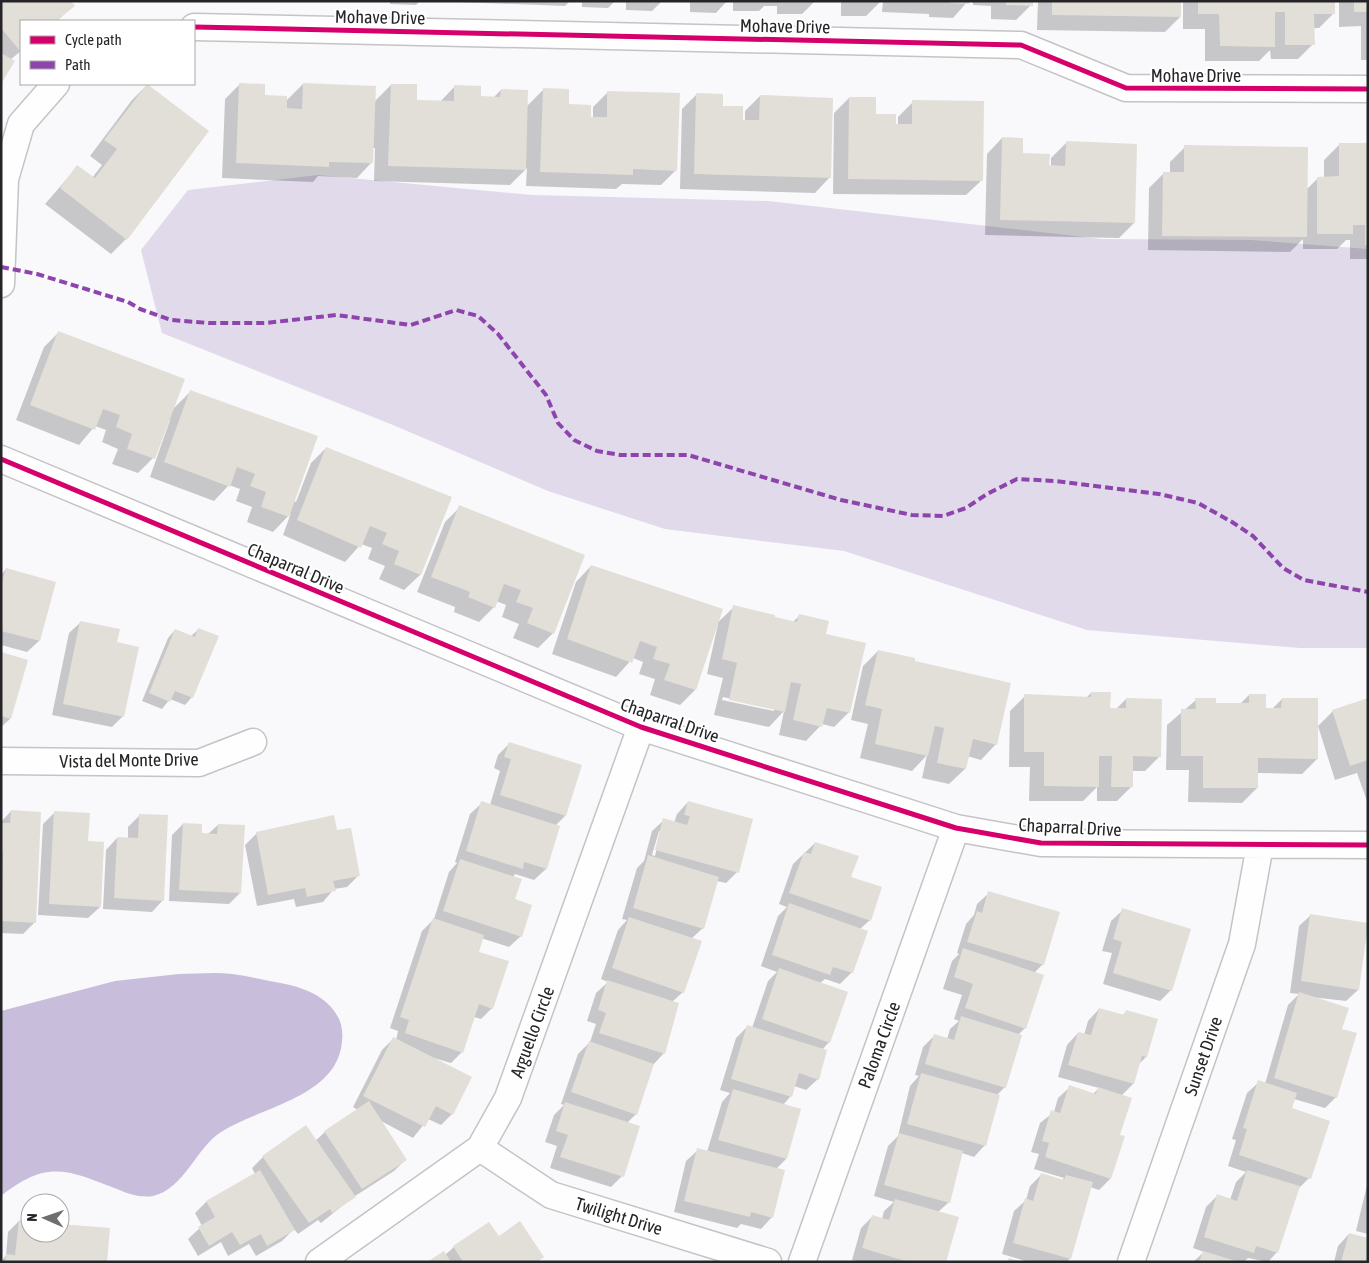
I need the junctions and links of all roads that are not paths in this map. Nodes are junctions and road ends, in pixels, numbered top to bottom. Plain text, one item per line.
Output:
1 (195, 27) edge
2 (55, 85) edge
3 (1368, 88) edge
4 (1, 284) edge
5 (1, 459) edge
6 (641, 727) junction
7 (253, 742) dead end
8 (1, 760) edge
9 (956, 828) junction
10 (1260, 845) junction
11 (1368, 845) edge
12 (480, 1148) junction
13 (319, 1262) edge
14 (768, 1262) edge
15 (802, 1262) edge
16 (1131, 1262) edge

1 - 3 street, Mohave Drive
2 - 4 street
5 - 6 street, Chaparral Drive
6 - 9 street, Chaparral Drive
6 - 12 street, Arguello Circle
7 - 8 street, Vista del Monte Drive
9 - 10 street, Chaparral Drive
9 - 15 street, Paloma Circle
10 - 11 street, Chaparral Drive
10 - 16 street, Sunset Drive
12 - 13 street, Arguello Circle
12 - 14 street, Twilight Drive

